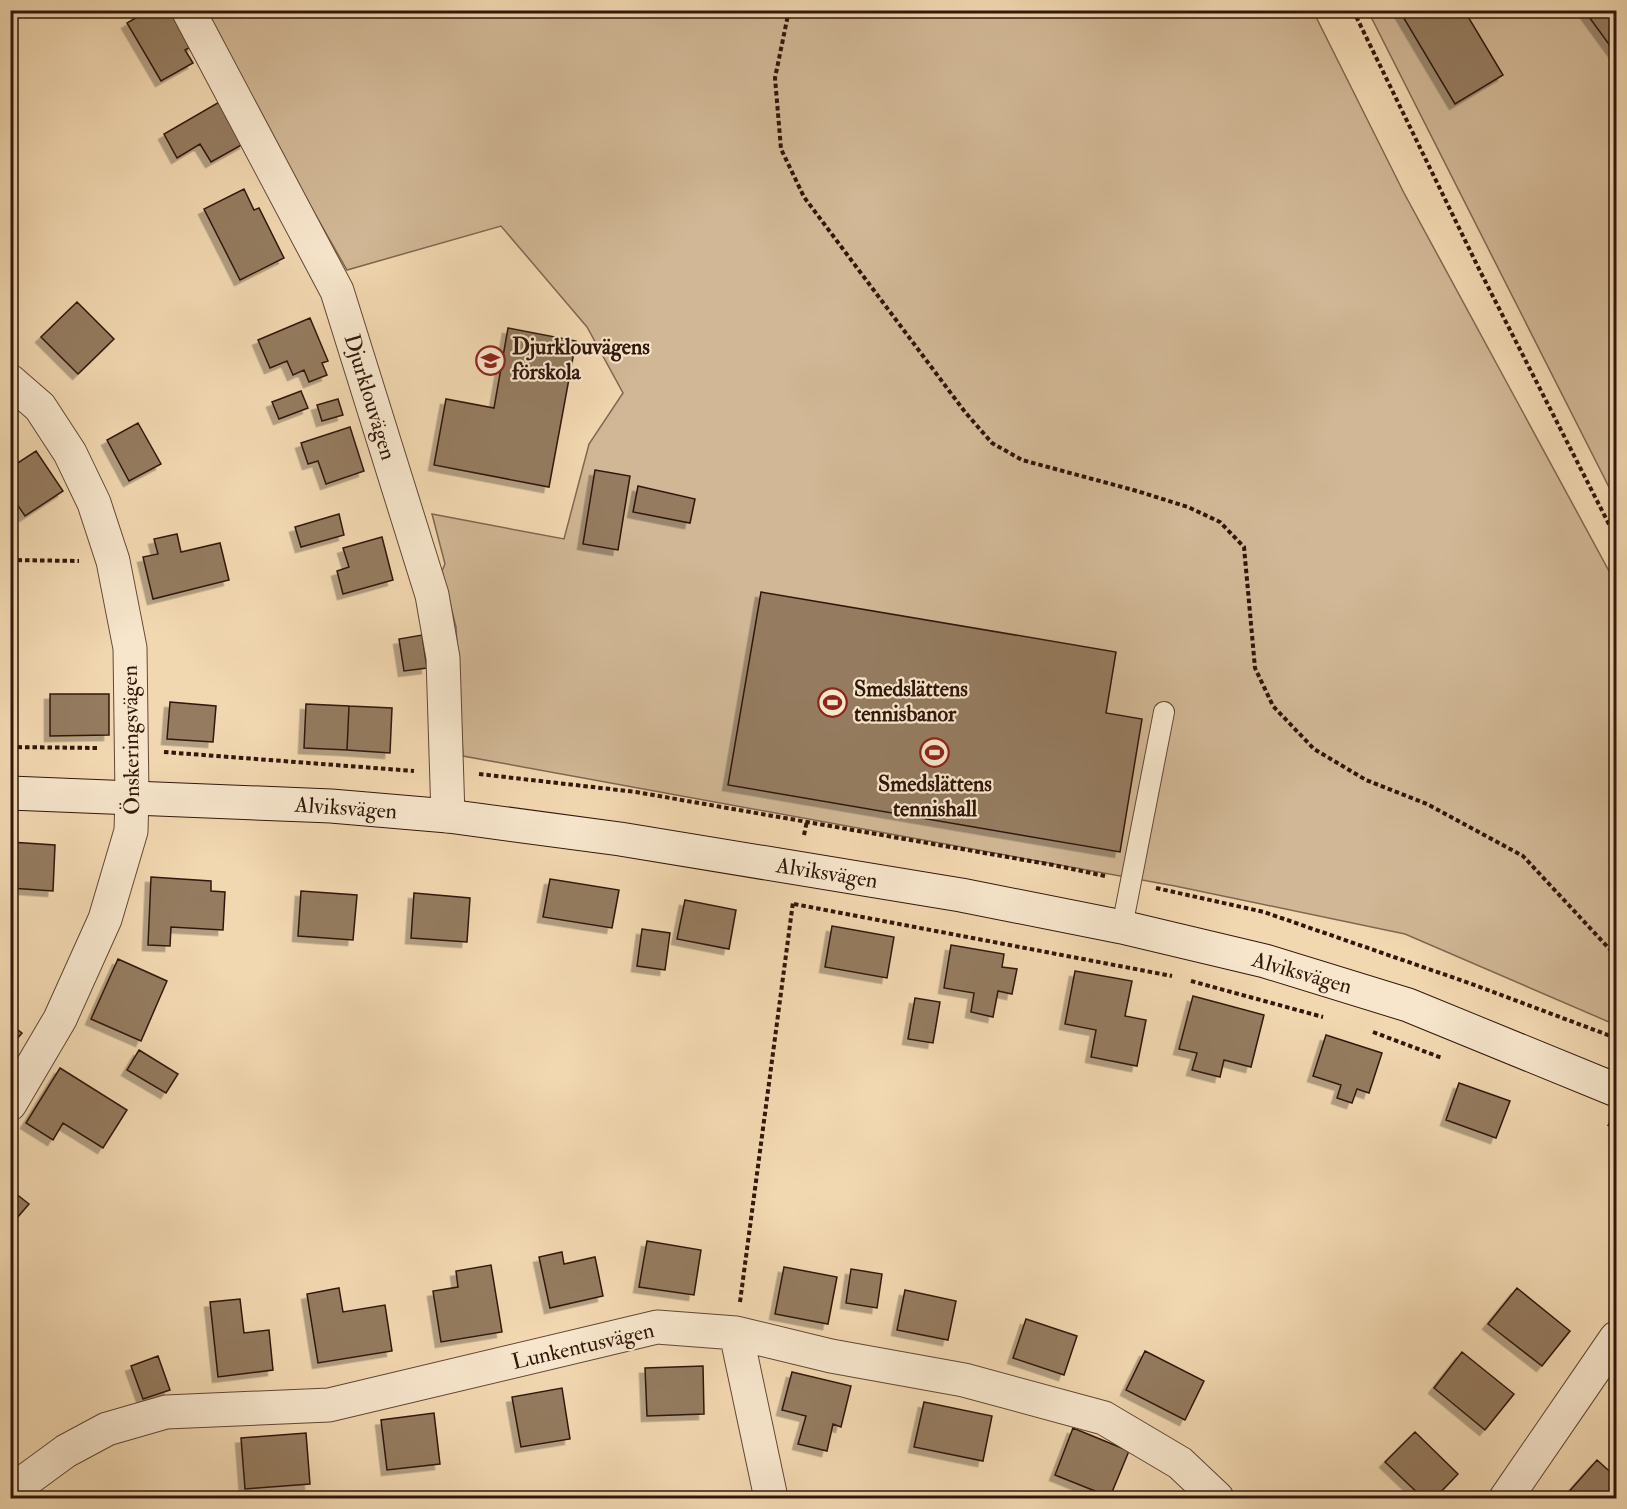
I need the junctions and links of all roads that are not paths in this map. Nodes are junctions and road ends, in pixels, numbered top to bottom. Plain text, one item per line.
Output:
1 (188, 10) edge
2 (10, 381) edge
3 (1164, 712) dead end
4 (10, 793) edge
5 (132, 796) junction
6 (448, 816) junction
7 (1122, 927) junction
8 (1617, 1090) edge
9 (10, 1104) edge
10 (736, 1333) junction
11 (1617, 1338) edge
12 (10, 1492) edge
13 (771, 1498) edge
14 (1217, 1498) edge
15 (1506, 1498) edge

1 - 6 street, Djurklouvägen
2 - 5 street, Önskeringsvägen
3 - 7 lane
4 - 5 street, Alviksvägen
5 - 6 street, Alviksvägen
5 - 9 street, Önskeringsvägen
6 - 7 street, Alviksvägen
7 - 8 street, Alviksvägen
10 - 12 street, Lunkentusvägen
10 - 13 street
10 - 14 street, Lunkentusvägen
11 - 15 street

